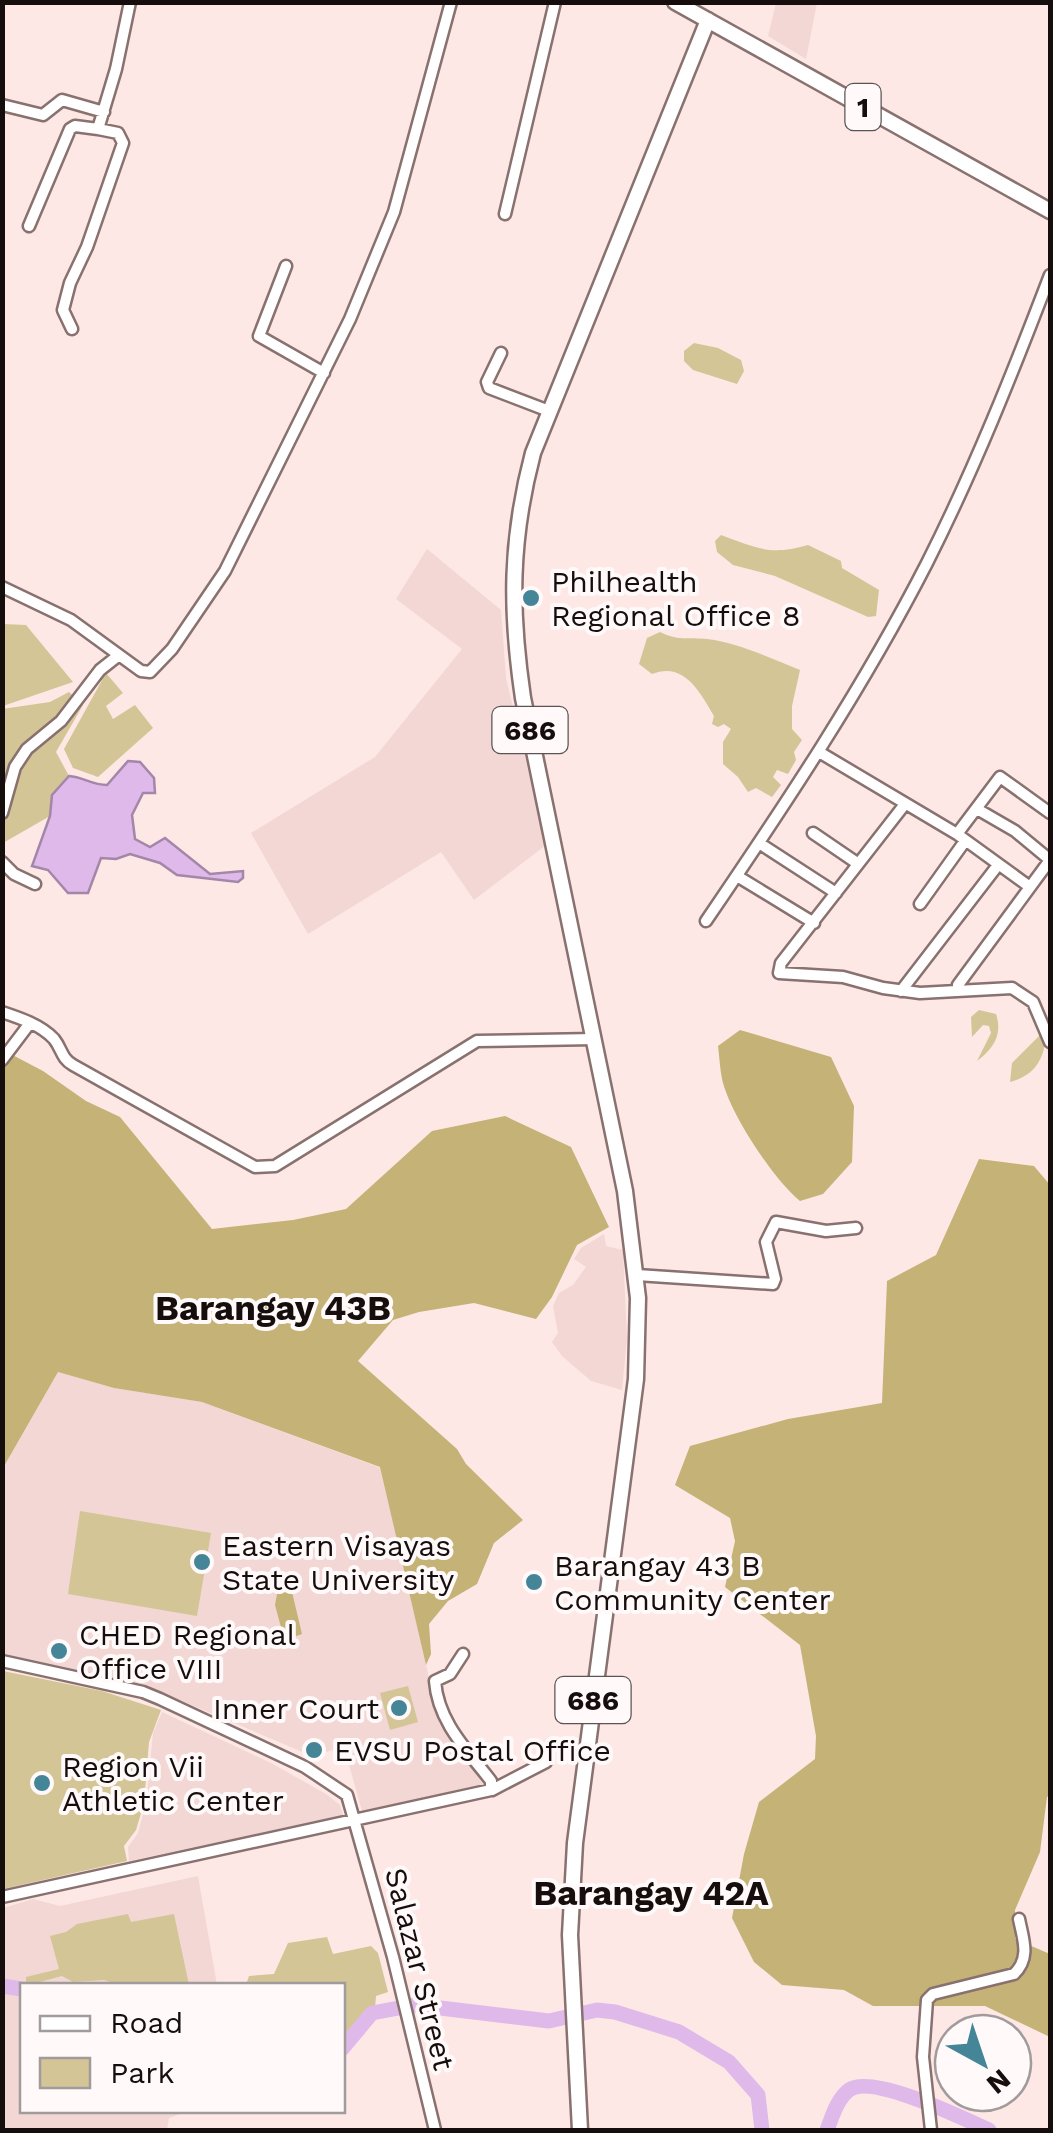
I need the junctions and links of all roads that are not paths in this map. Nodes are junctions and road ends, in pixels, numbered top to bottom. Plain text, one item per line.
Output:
1 (130, 2) edge
2 (450, 2) edge
3 (556, 2) edge
4 (674, 2) edge
5 (708, 20) junction
6 (2, 104) edge
7 (104, 112) junction
8 (98, 128) junction
9 (1050, 212) edge
10 (505, 214) dead end
11 (29, 226) dead end
12 (286, 266) dead end
13 (1050, 275) edge
14 (72, 329) dead end
15 (501, 353) dead end
16 (324, 373) junction
17 (550, 411) junction
18 (2, 588) edge
19 (119, 655) junction
20 (819, 752) junction
21 (905, 804) junction
22 (977, 809) junction
23 (2, 813) edge
24 (1050, 813) edge
25 (813, 833) dead end
26 (961, 837) junction
27 (760, 843) junction
28 (1050, 860) edge
29 (2, 862) edge
30 (857, 862) junction
31 (998, 865) junction
32 (737, 876) junction
33 (35, 884) dead end
34 (1030, 887) junction
35 (836, 893) junction
36 (920, 904) dead end
37 (706, 921) dead end
38 (814, 924) junction
39 (960, 990) junction
40 (902, 991) junction
41 (2, 1012) edge
42 (30, 1023) junction
43 (595, 1039) junction
44 (1050, 1042) edge
45 (2, 1060) edge
46 (856, 1228) dead end
47 (637, 1275) junction
48 (463, 1654) dead end
49 (2, 1662) edge
50 (546, 1762) dead end
51 (491, 1790) junction
52 (356, 1821) junction
53 (2, 1898) edge
54 (1019, 1919) dead end
55 (435, 2130) edge
56 (580, 2130) edge
57 (931, 2130) edge

1 - 7 street
2 - 16 street
3 - 10 street
4 - 5 main road, 1
5 - 9 main road, 1
5 - 17 main road, 686
6 - 7 street
7 - 8 street
8 - 11 street
8 - 14 street
12 - 16 street
13 - 20 street
15 - 17 street
16 - 19 street
17 - 43 main road, 686
18 - 19 street
19 - 23 street
20 - 21 street
20 - 27 street
21 - 26 street
21 - 30 street
22 - 24 street
22 - 26 street
22 - 28 street
25 - 30 street
26 - 31 street
26 - 36 street
27 - 32 street
27 - 35 street
28 - 34 street
29 - 33 street
30 - 35 street
31 - 34 street
31 - 40 street
32 - 37 street
32 - 38 street
34 - 39 street
35 - 38 street
38 - 40 street
39 - 40 street
39 - 44 street
41 - 42 street
42 - 43 street
42 - 45 street
43 - 47 main road, 686
46 - 47 street
47 - 56 main road, 686
48 - 51 street
49 - 52 street, Salazar Street
50 - 51 street
51 - 52 street
52 - 53 street
52 - 55 street, Salazar Street
54 - 57 street

